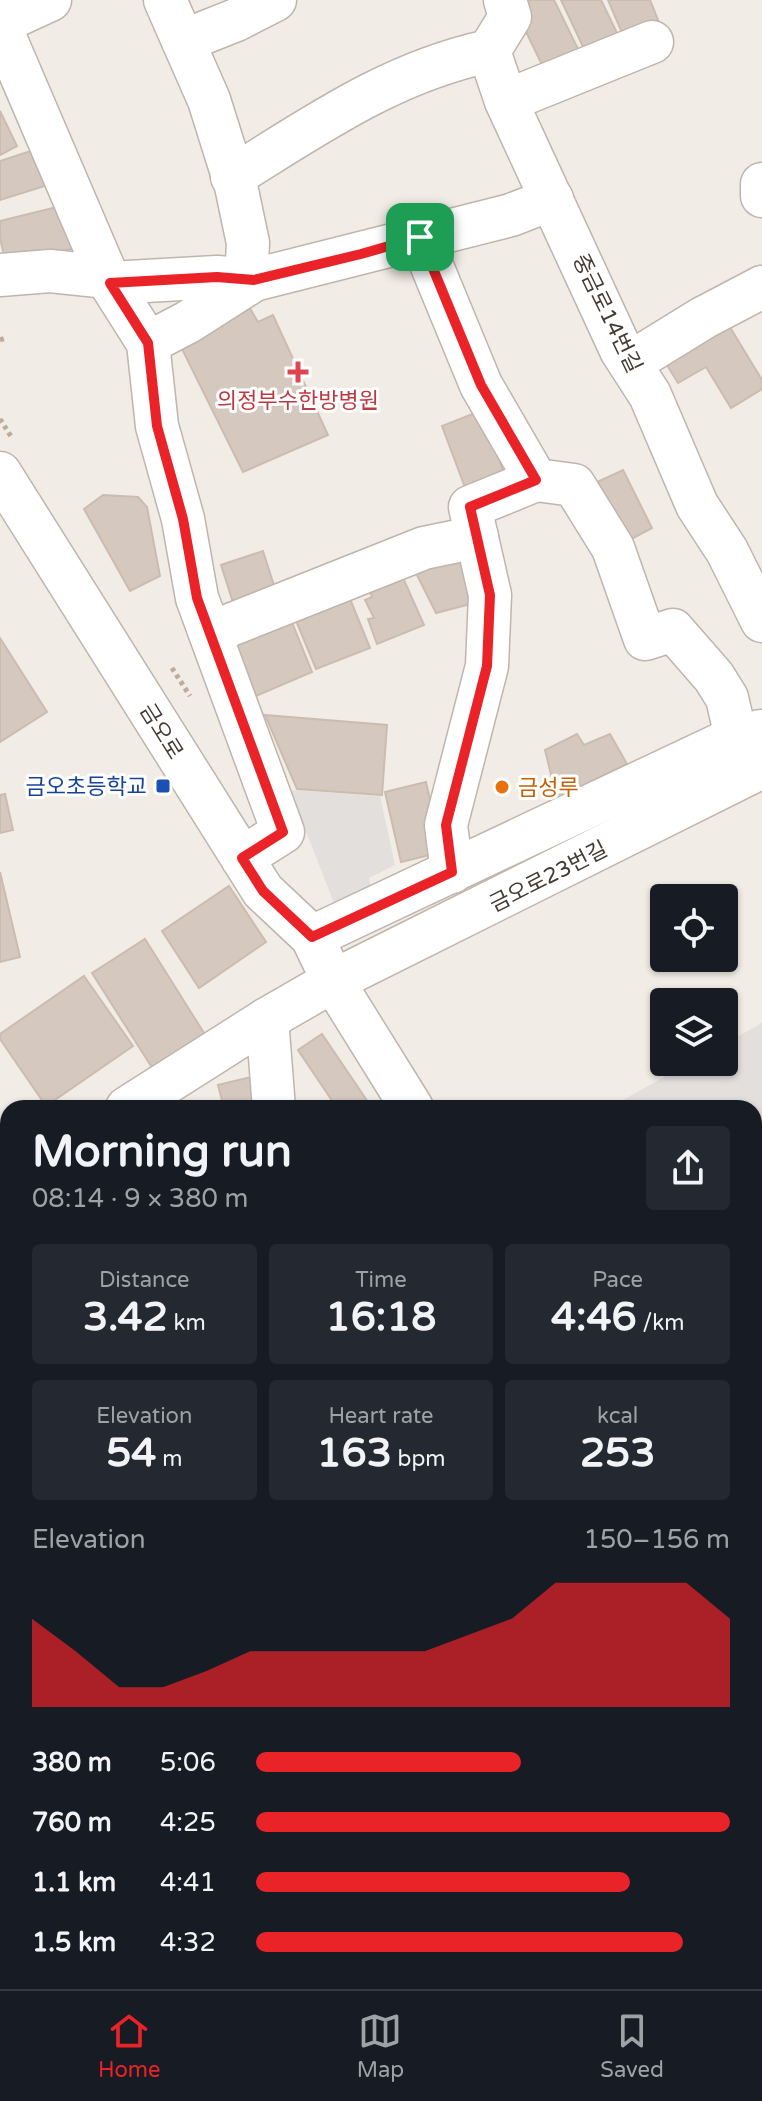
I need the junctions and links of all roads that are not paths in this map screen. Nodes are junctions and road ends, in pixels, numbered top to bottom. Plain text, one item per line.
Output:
1 (50, 0) edge
2 (165, 0) edge
3 (275, 0) edge
4 (505, 0) edge
5 (0, 24) edge
6 (183, 41) junction
7 (652, 42) dead end
8 (489, 51) junction
9 (506, 101) junction
10 (232, 177) junction
11 (762, 184) edge
12 (762, 196) edge
13 (552, 199) junction
14 (420, 237) junction
15 (0, 275) edge
16 (109, 280) junction
17 (250, 280) junction
18 (762, 287) edge
19 (148, 343) junction
20 (630, 363) junction
21 (0, 473) edge
22 (536, 480) junction
23 (477, 537) junction
24 (762, 621) edge
25 (210, 633) junction
26 (753, 745) edge
27 (242, 858) junction
28 (452, 872) junction
29 (312, 937) junction
30 (333, 981) junction
31 (267, 1019) junction
32 (140, 1100) edge
33 (273, 1100) edge
34 (407, 1100) edge

1 - 5 street
2 - 6 street
3 - 6 street
4 - 8 street
5 - 16 street
6 - 10 street
7 - 9 street
8 - 9 street, 중금로14번길
8 - 10 street
9 - 13 street, 중금로14번길
10 - 17 street
11 - 12 street
13 - 14 street
13 - 20 street, 중금로14번길
14 - 17 street
14 - 22 street
15 - 16 street
16 - 17 street
16 - 19 street
17 - 19 street
18 - 20 street
19 - 25 street
20 - 24 street, 중금로14번길
21 - 27 street, 금오로
22 - 23 street
22 - 26 street
23 - 25 street
23 - 28 street
25 - 27 street
26 - 28 street
26 - 30 street, 금오로23번길
27 - 29 street, 금오로
28 - 29 street
29 - 30 street, 금오로
30 - 31 street
30 - 34 street, 금오로
31 - 32 street
31 - 33 street

